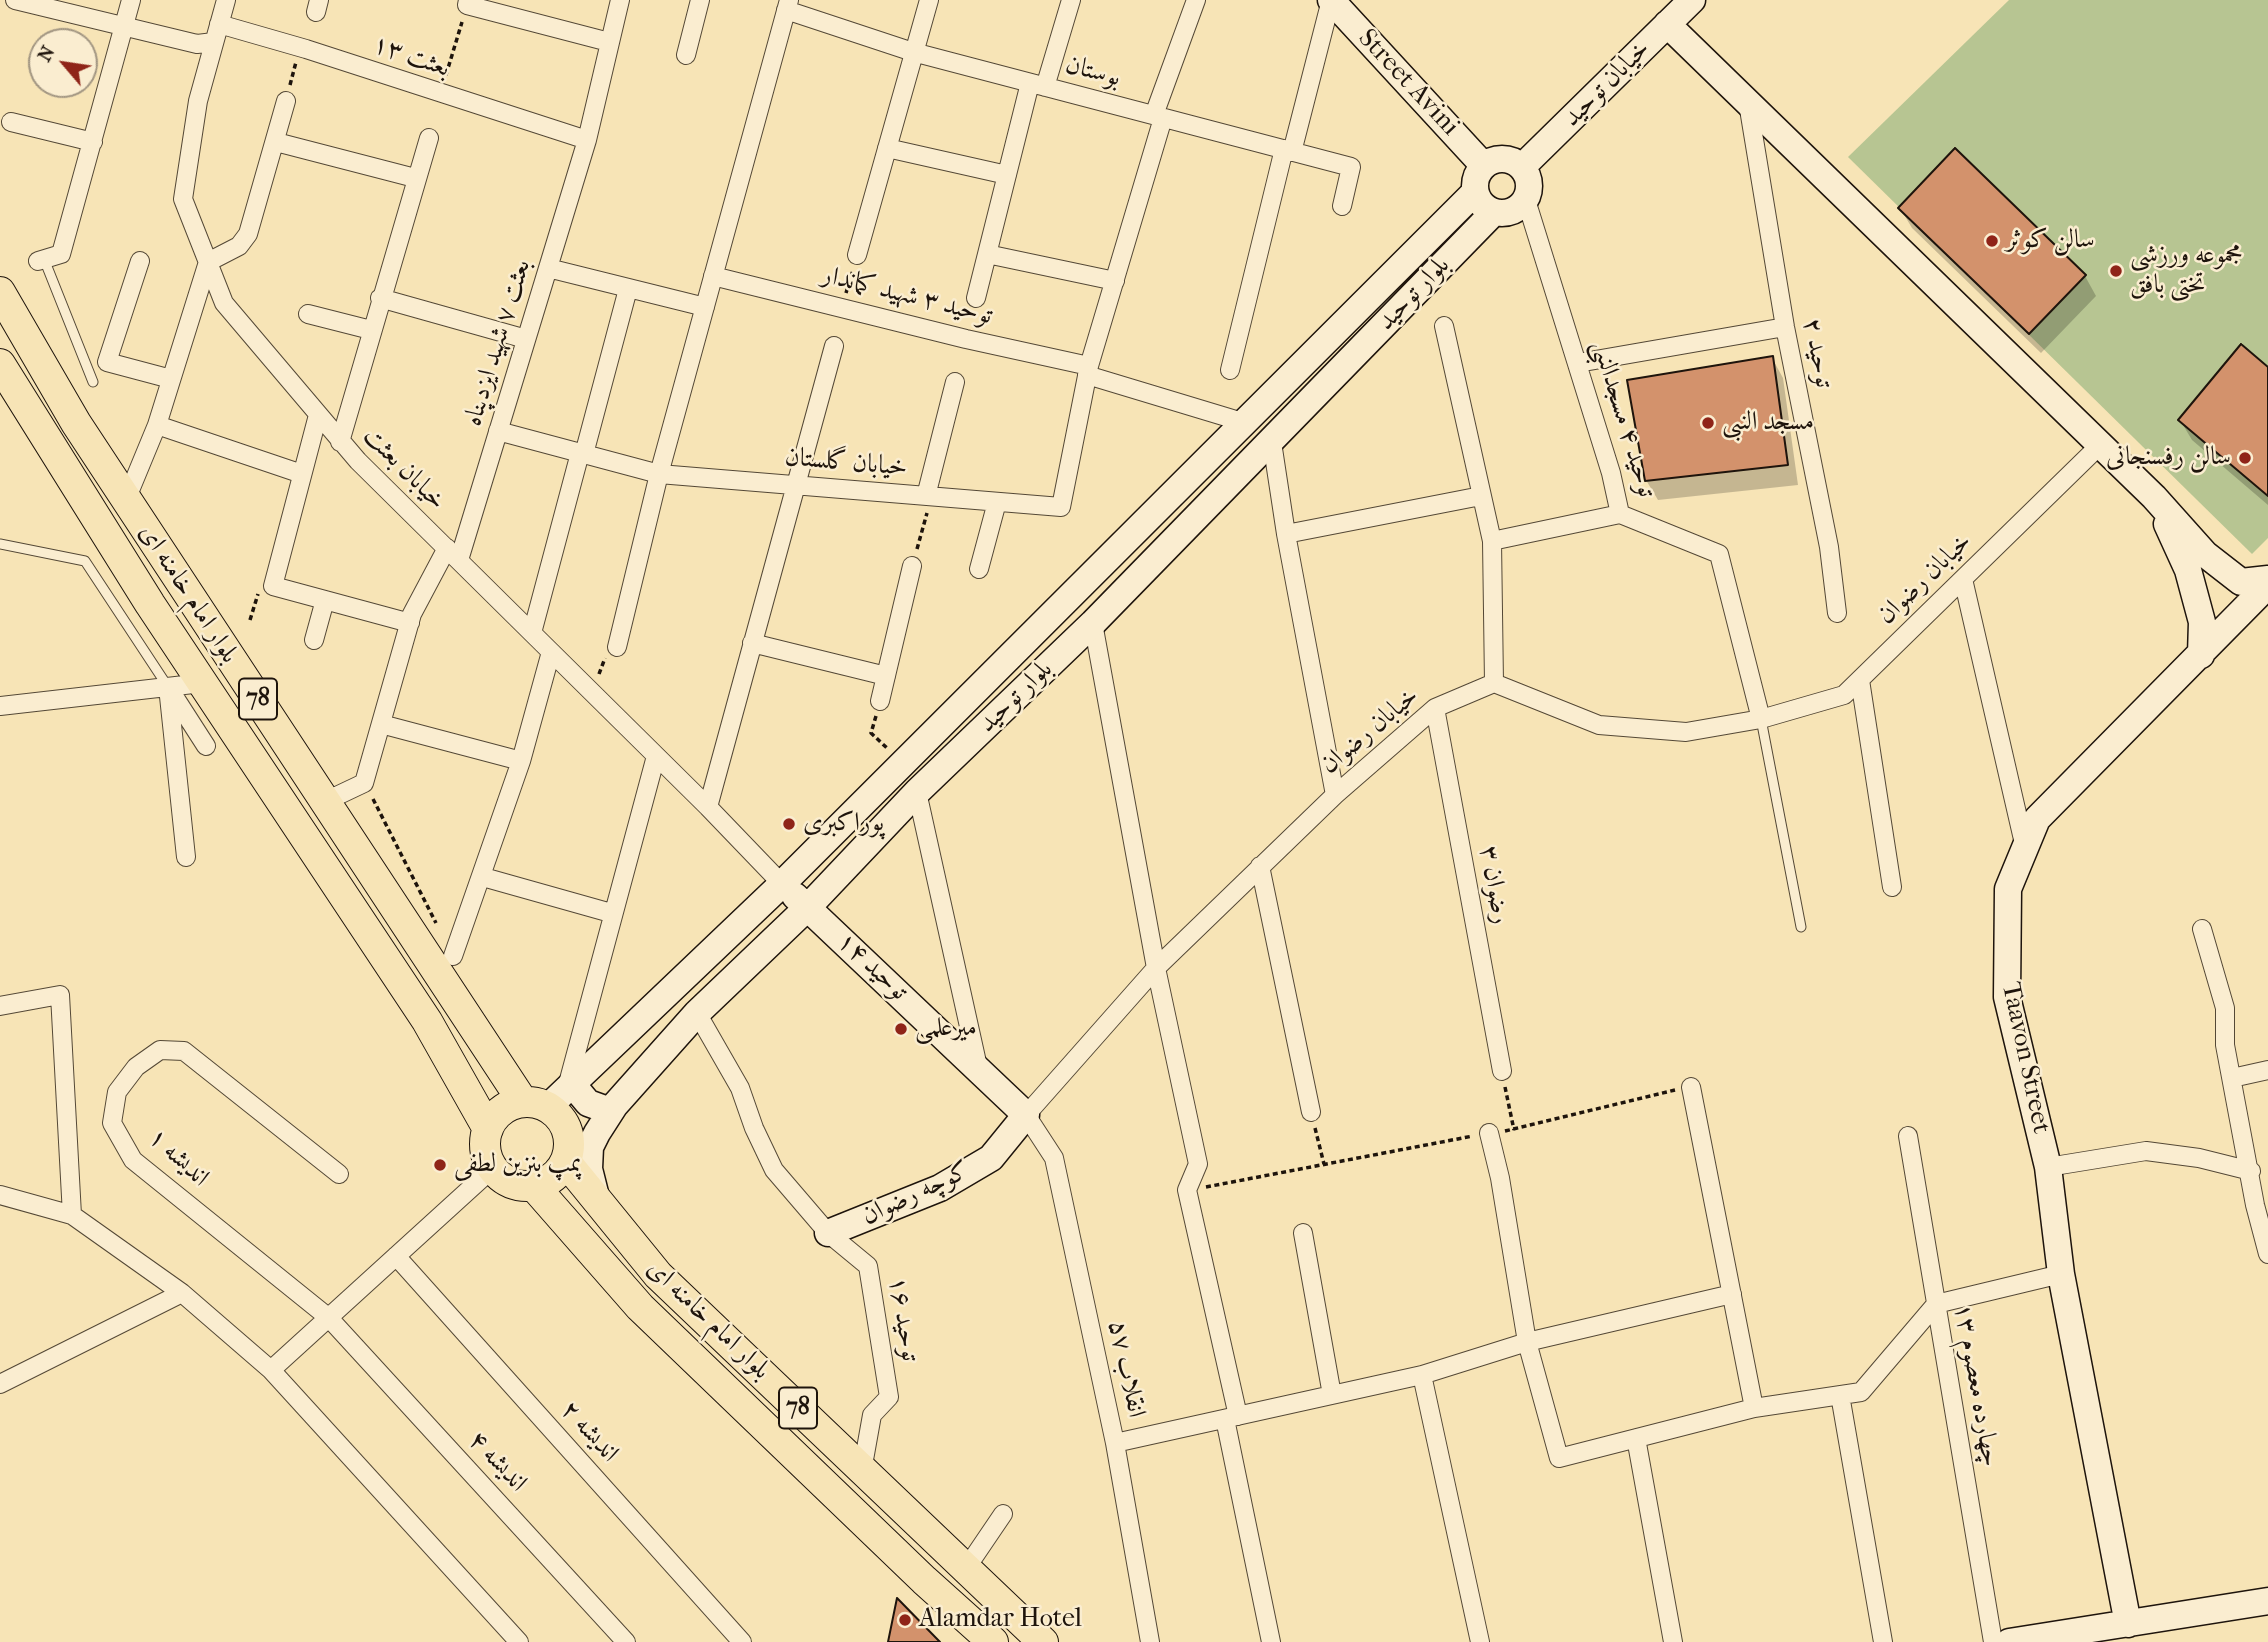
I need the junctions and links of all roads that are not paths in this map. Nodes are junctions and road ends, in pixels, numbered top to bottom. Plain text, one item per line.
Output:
1 (15, 0) edge
2 (131, 0) edge
3 (226, 0) edge
4 (620, 0) edge
5 (700, 0) edge
6 (1071, 0) edge
7 (1196, 0) edge
8 (1331, 0) edge
9 (1692, 0) edge
10 (467, 3) edge
11 (787, 5) edge
12 (927, 8) edge
13 (219, 24) junction
14 (1667, 24) junction
15 (124, 28) junction
16 (214, 42) junction
17 (609, 42) junction
18 (913, 52) junction
19 (686, 55) dead end
20 (1038, 85) junction
21 (286, 101) road end
22 (1748, 103) junction
23 (1159, 117) junction
24 (11, 122) dead end
25 (429, 138) dead end
26 (587, 140) junction
27 (93, 142) junction
28 (276, 142) junction
29 (887, 149) junction
30 (1288, 150) junction
31 (1484, 166) junction
32 (1522, 167) junction
33 (1007, 175) junction
34 (415, 178) junction
35 (1475, 192) junction
36 (1526, 200) junction
37 (1342, 206) dead end
38 (1494, 212) junction
39 (1440, 227) junction
40 (1457, 250) junction
41 (987, 254) junction
42 (857, 255) dead end
43 (41, 260) joint
44 (140, 261) dead end
45 (208, 262) junction
46 (548, 268) junction
47 (713, 276) junction
48 (1115, 281) junction
49 (628, 289) junction
50 (0, 292) edge
51 (380, 298) junction
52 (976, 298) dead end
53 (705, 307) junction
54 (308, 314) dead end
55 (1444, 326) dead end
56 (1785, 327) junction
57 (371, 330) junction
58 (526, 339) junction
59 (834, 346) dead end
60 (1578, 363) junction
61 (0, 364) edge
62 (1230, 370) dead end
63 (1088, 371) junction
64 (171, 379) junction
65 (93, 382) dead end
66 (955, 382) dead end
67 (318, 415) junction
68 (1246, 423) junction
69 (157, 425) junction
70 (498, 431) junction
71 (340, 442) junction
72 (1272, 442) junction
73 (2100, 445) junction
74 (582, 453) junction
75 (302, 474) junction
76 (659, 474) junction
77 (794, 485) junction
78 (1482, 496) junction
79 (929, 497) junction
80 (2154, 497) junction
81 (126, 500) junction
82 (997, 502) junction
83 (1620, 514) junction
84 (1286, 534) junction
85 (1492, 541) junction
86 (0, 544) edge
87 (453, 554) junction
88 (912, 566) road end
89 (979, 569) dead end
90 (1963, 579) junction
91 (2268, 579) edge
92 (2268, 585) edge
93 (325, 600) junction
94 (1837, 613) dead end
95 (411, 618) junction
96 (1093, 623) junction
97 (532, 633) junction
98 (314, 640) dead end
99 (752, 643) junction
100 (617, 647) road end
101 (551, 652) junction
102 (2201, 655) junction
103 (886, 676) junction
104 (1860, 680) junction
105 (202, 683) junction
106 (1494, 683) junction
107 (168, 687) junction
108 (880, 701) road end
109 (0, 706) edge
110 (1435, 708) junction
111 (1760, 719) junction
112 (381, 723) junction
113 (206, 746) dead end
114 (656, 755) junction
115 (521, 761) junction
116 (916, 792) junction
117 (1335, 795) junction
118 (326, 801) junction
119 (708, 807) junction
120 (2025, 848) junction
121 (186, 857) dead end
122 (1260, 866) junction
123 (483, 877) junction
124 (782, 884) junction
125 (1892, 887) dead end
126 (808, 907) junction
127 (611, 913) junction
128 (1801, 927) dead end
129 (2202, 929) dead end
130 (453, 956) road end
131 (1156, 968) junction
132 (0, 1006) edge
133 (697, 1013) junction
134 (978, 1067) junction
135 (2268, 1070) edge
136 (1502, 1071) road end
137 (2232, 1078) junction
138 (1691, 1087) road end
139 (553, 1094) junction
140 (610, 1111) junction
141 (1311, 1112) road end
142 (1026, 1115) junction
143 (488, 1129) junction
144 (1489, 1133) road end
145 (1908, 1136) dead end
146 (566, 1163) junction
147 (2048, 1167) junction
148 (493, 1168) junction
149 (2251, 1171) junction
150 (339, 1174) dead end
151 (534, 1186) junction
152 (0, 1195) edge
153 (2262, 1204) edge
154 (599, 1206) junction
155 (72, 1215) junction
156 (828, 1233) junction
157 (1303, 1233) dead end
158 (2268, 1254) edge
159 (396, 1256) junction
160 (2061, 1274) junction
161 (182, 1293) junction
162 (1732, 1294) junction
163 (1936, 1304) junction
164 (329, 1318) junction
165 (1527, 1342) junction
166 (734, 1348) junction
167 (271, 1370) junction
168 (712, 1375) junction
169 (1422, 1375) junction
170 (0, 1384) edge
171 (1332, 1395) junction
172 (1840, 1395) junction
173 (1754, 1408) junction
174 (1231, 1418) junction
175 (1636, 1438) junction
176 (1115, 1443) junction
177 (838, 1448) junction
178 (862, 1471) junction
179 (818, 1478) junction
180 (1003, 1514) dead end
181 (965, 1570) junction
182 (2268, 1601) edge
183 (2129, 1624) junction
184 (2025, 1640) edge
185 (519, 1642) edge
186 (626, 1642) edge
187 (742, 1642) edge
188 (993, 1642) edge
189 (1043, 1642) edge
190 (1150, 1642) edge
191 (1271, 1642) edge
192 (1480, 1642) edge
193 (1673, 1642) edge
194 (1883, 1642) edge
195 (1993, 1642) edge

1 - 15 street
2 - 15 street
3 - 13 street, خیابان بعثت
4 - 17 street, بعثت ۷ شهید ایزدپناه
5 - 19 street
6 - 20 street
7 - 23 street
8 - 30 street
8 - 31 street, Street Avini
9 - 14 street, خیابان توحید
10 - 17 street
11 - 18 street, بوستان
11 - 47 street
12 - 18 street
13 - 16 street, خیابان بعثت
13 - 26 street, بعثت ۱۳
14 - 22 street
14 - 32 street, خیابان توحید
15 - 16 street
15 - 27 street
16 - 45 street, خیابان بعثت
17 - 26 street, بعثت ۷ شهید ایزدپناه
18 - 20 street, بوستان
18 - 29 street
20 - 23 street, بوستان
20 - 33 street
21 - 28 street
22 - 56 street, توحید ۲
22 - 73 street
23 - 30 street, بوستان
23 - 48 street
24 - 27 street
25 - 34 street
26 - 46 street, بعثت ۷ شهید ایزدپناه
27 - 43 street
28 - 34 street
28 - 45 street
29 - 33 street
29 - 42 street
30 - 37 street, بوستان
30 - 62 street
31 - 32 street
31 - 35 street
32 - 36 street
33 - 41 street
34 - 51 street
35 - 38 street
35 - 39 street, بلوار توحید
36 - 38 street
36 - 60 street, توحید ۴ مسجدالنبی
38 - 40 street, بلوار توحید
39 - 40 street
39 - 68 street, بلوار توحید
40 - 72 street, بلوار توحید
41 - 48 street
41 - 52 street
43 - 65 lane
44 - 64 street
45 - 64 street
45 - 67 street, خیابان بعثت
46 - 49 street
46 - 58 street, بعثت ۷ شهید ایزدپناه
47 - 53 street
47 - 63 street, توحید ۳ شهید کماندار
48 - 63 street
49 - 53 street
49 - 74 street
50 - 81 main road, بلوار امام خامنه ای / 78
51 - 57 street
51 - 58 street
53 - 76 street
54 - 57 street
55 - 78 street
56 - 60 street
56 - 94 street, توحید ۲
57 - 71 street
58 - 70 street, بعثت ۷ شهید ایزدپناه
59 - 77 street
60 - 83 street, توحید ۴ مسجدالنبی
61 - 105 main road, بلوار امام خامنه ای / 78
63 - 68 street, توحید ۳ شهید کماندار
63 - 82 street, خیابان گلستان
64 - 69 street
66 - 79 street
67 - 71 street, خیابان بعثت
67 - 75 street
68 - 124 street, بلوار توحید
69 - 75 street
69 - 81 street
70 - 74 street, خیابان گلستان
70 - 87 street, بعثت ۷ شهید ایزدپناه
71 - 87 street, خیابان بعثت
72 - 84 street
72 - 96 street, بلوار توحید
73 - 80 street
73 - 90 street, خیابان رضوان
74 - 76 street, خیابان گلستان
74 - 97 street
75 - 93 street
76 - 77 street, خیابان گلستان
76 - 100 street
77 - 79 street, خیابان گلستان
77 - 99 street
78 - 84 street
78 - 85 street
79 - 82 street, خیابان گلستان
80 - 91 street
80 - 102 street
81 - 118 main road, بلوار امام خامنه ای / 78
82 - 89 street
83 - 85 street
83 - 111 street, توحید ۴ مسجدالنبی
84 - 117 street
85 - 106 street
86 - 107 lane
87 - 95 street, بعثت ۷ شهید ایزدپناه
87 - 97 street, خیابان بعثت
88 - 103 street
90 - 104 street, خیابان رضوان
90 - 120 street
92 - 102 street, Taavon Street
93 - 95 street
93 - 98 street
95 - 112 street, بعثت ۷ شهید ایزدپناه
96 - 116 street, بلوار توحید
96 - 131 street
97 - 101 street, خیابان بعثت
99 - 103 street
99 - 119 street
101 - 114 street, خیابان بعثت
101 - 115 street
102 - 120 street, Taavon Street
103 - 108 street
104 - 111 street, خیابان رضوان
104 - 125 street
105 - 107 street
105 - 143 main road, بلوار امام خامنه ای / 78
106 - 110 street, خیابان رضوان
106 - 111 street, خیابان رضوان
107 - 109 street
107 - 113 street
107 - 121 street
110 - 117 street, خیابان رضوان
110 - 136 street, رضوان ۳
111 - 128 lane
112 - 115 street
112 - 118 street, بعثت ۷ شهید ایزدپناه
114 - 119 street, خیابان بعثت
114 - 127 street
115 - 123 street
116 - 126 street, بلوار توحید
116 - 134 street
117 - 122 street, خیابان رضوان
118 - 139 main road, بلوار امام خامنه ای / 78
119 - 124 street, خیابان بعثت
120 - 147 street, Taavon Street
122 - 131 street, خیابان رضوان
122 - 141 street
123 - 127 street
123 - 130 street
124 - 126 street, توحید ۱۴
124 - 139 street, بلوار توحید
126 - 133 street, بلوار توحید
126 - 134 street, توحید ۱۴
127 - 139 street
129 - 137 street
131 - 142 street, خیابان رضوان
131 - 174 street
132 - 155 street
133 - 140 street, بلوار توحید
133 - 156 street, توحید ۱۶
134 - 142 street, توحید ۱۴
135 - 137 street
137 - 149 street
138 - 162 street
139 - 140 street
139 - 143 main road
139 - 146 main road, 78
140 - 154 street, بلوار توحید
142 - 156 street, کوچه رضوان
142 - 176 street, انقلاب ۵۷
143 - 148 main road, 78
144 - 165 street
145 - 163 street, چهارده معصوم ۱۳
146 - 151 main road
146 - 154 main road, بلوار امام خامنه ای / 78
147 - 149 street
147 - 160 street, Taavon Street
148 - 151 main road, 78
148 - 159 street
149 - 153 street
150 - 164 street, اندیشه ۱
151 - 168 main road, بلوار امام خامنه ای / 78
152 - 155 street
153 - 158 street
154 - 166 main road, بلوار امام خامنه ای / 78
155 - 161 street
156 - 178 street, توحید ۱۶
157 - 171 street
159 - 164 street
159 - 187 street, اندیشه ۲
160 - 163 street
160 - 183 street, Taavon Street
161 - 167 street
161 - 170 street
162 - 165 street
162 - 173 street
163 - 172 street
163 - 195 street, چهارده معصوم ۱۳
164 - 167 street
164 - 186 street, اندیشه ۴
165 - 169 street
165 - 175 street
166 - 168 main road
166 - 177 main road, بلوار امام خامنه ای / 78
167 - 185 street
168 - 179 main road, بلوار امام خامنه ای / 78
169 - 171 street
169 - 192 street
171 - 174 street
172 - 173 street
172 - 194 street
173 - 175 street
174 - 176 street
174 - 191 street
175 - 193 street
176 - 190 street, انقلاب ۵۷
177 - 178 main road, بلوار امام خامنه ای / 78
177 - 179 main road
178 - 181 main road, بلوار امام خامنه ای / 78
179 - 188 main road, بلوار امام خامنه ای / 78
180 - 181 street
181 - 189 main road, بلوار امام خامنه ای / 78
182 - 183 street
183 - 184 street

